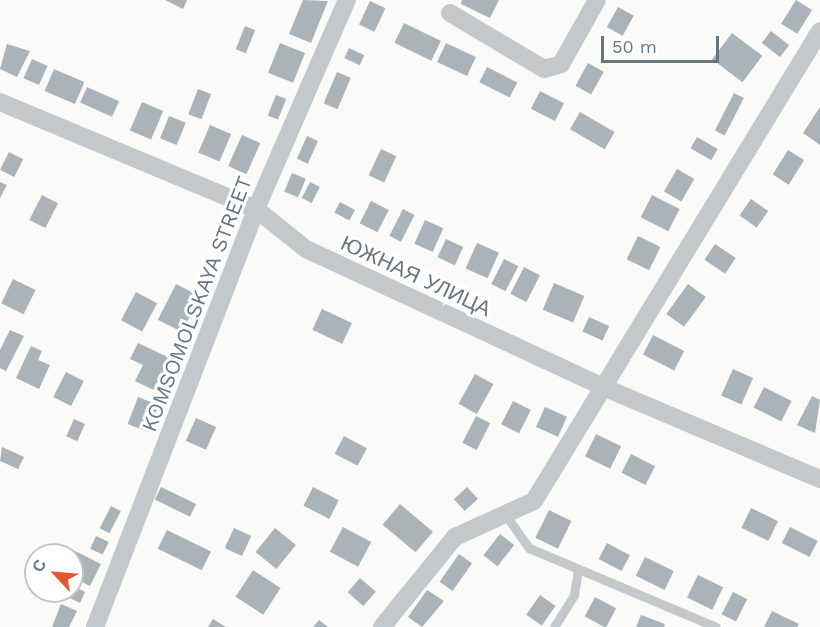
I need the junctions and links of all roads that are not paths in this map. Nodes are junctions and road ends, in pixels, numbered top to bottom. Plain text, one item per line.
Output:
1 (347, 0) edge
2 (597, 0) edge
3 (450, 14) dead end
4 (820, 31) edge
5 (0, 102) edge
6 (256, 209) junction
7 (603, 387) junction
8 (820, 479) edge
9 (505, 514) junction
10 (578, 570) junction
11 (95, 627) edge
12 (382, 627) edge
13 (554, 627) edge
14 (716, 627) edge

1 - 6 street, KOMSOMOLSKAYA STREET
2 - 3 street
4 - 7 street
5 - 6 street, ЮЖНАЯ УЛИЦА
6 - 7 street, ЮЖНАЯ УЛИЦА
6 - 11 street, KOMSOMOLSKAYA STREET
7 - 8 street, ЮЖНАЯ УЛИЦА
7 - 9 street
9 - 10 lane
9 - 12 street
10 - 13 lane
10 - 14 lane

